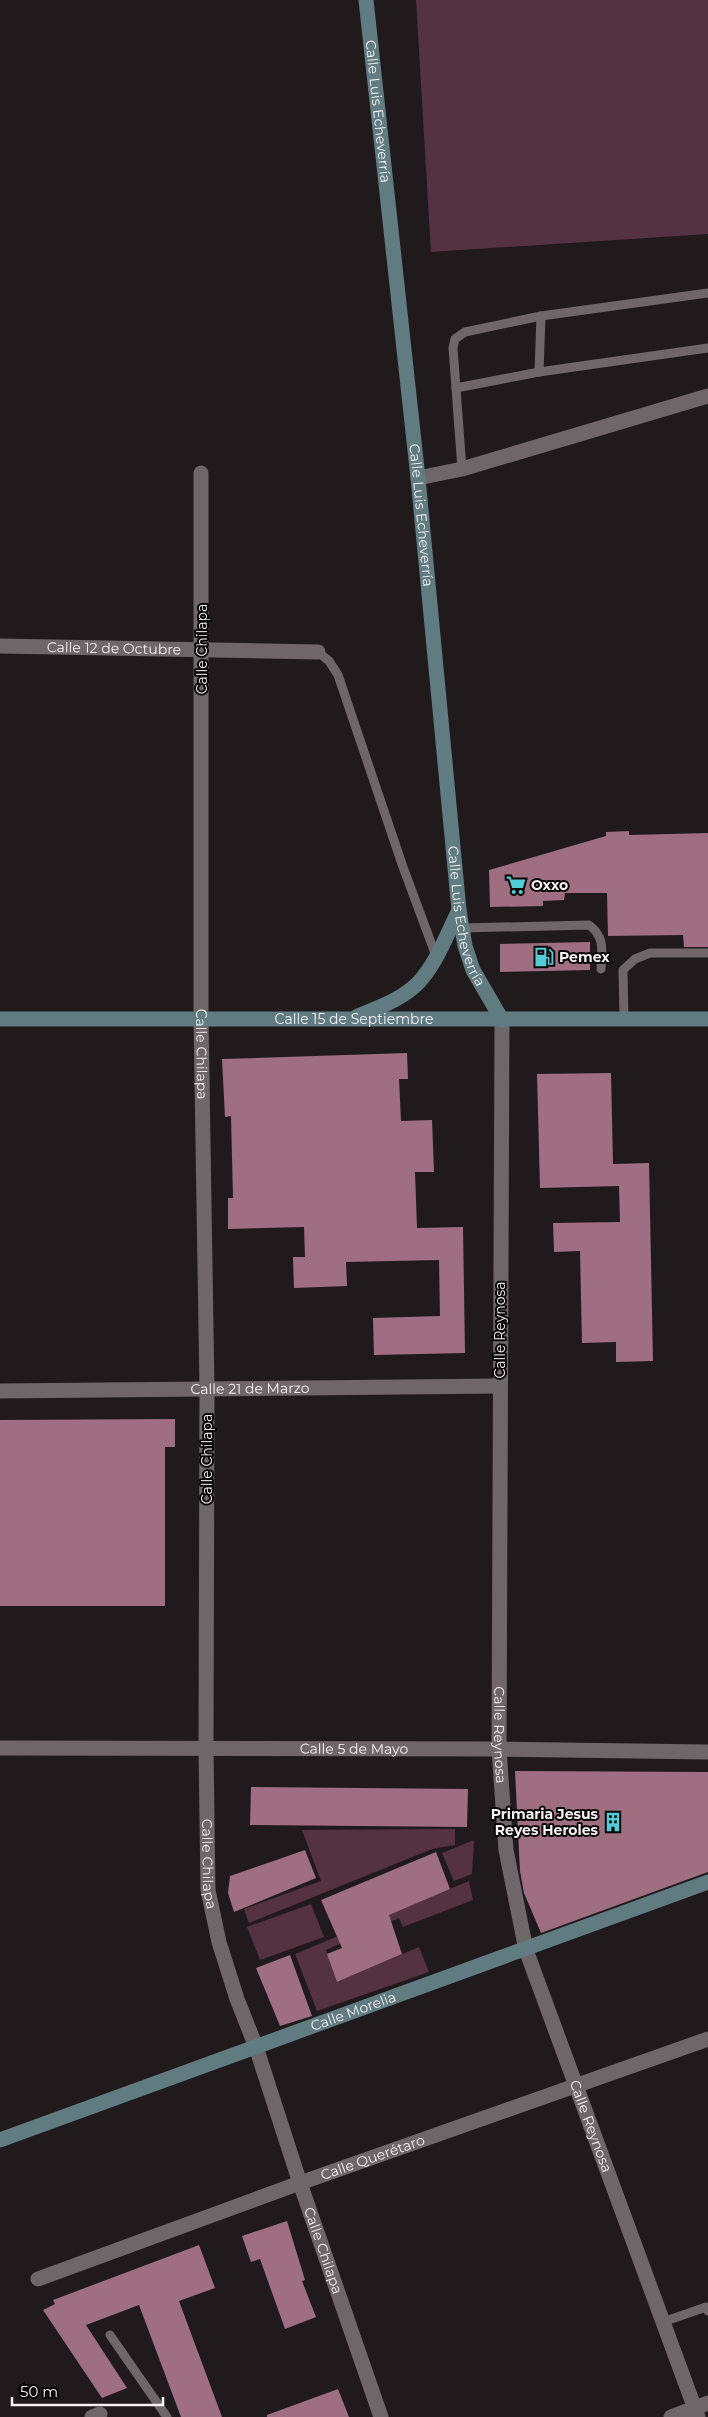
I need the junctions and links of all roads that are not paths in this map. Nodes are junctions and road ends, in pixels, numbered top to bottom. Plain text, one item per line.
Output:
1 (366, 0) edge
2 (708, 293) edge
3 (541, 316) junction
4 (708, 348) edge
5 (539, 372) junction
6 (456, 388) junction
7 (708, 396) edge
8 (462, 468) junction
9 (201, 473) dead end
10 (418, 478) junction
11 (0, 646) edge
12 (202, 649) junction
13 (318, 652) joint
14 (459, 910) junction
15 (462, 928) junction
16 (708, 952) edge
17 (436, 956) junction
18 (601, 969) dead end
19 (0, 1019) edge
20 (708, 1019) edge
21 (201, 1020) junction
22 (350, 1020) junction
23 (502, 1020) junction
24 (624, 1020) junction
25 (500, 1386) junction
26 (207, 1389) junction
27 (0, 1391) edge
28 (0, 1748) edge
29 (206, 1748) junction
30 (500, 1749) junction
31 (708, 1752) edge
32 (708, 1882) edge
33 (526, 1950) junction
34 (708, 2040) edge
35 (256, 2047) junction
36 (575, 2086) junction
37 (0, 2140) edge
38 (300, 2183) junction
39 (38, 2279) dead end
40 (708, 2311) edge
41 (663, 2322) junction
42 (110, 2335) dead end
43 (700, 2409) edge
44 (167, 2417) edge
45 (380, 2417) edge
46 (671, 2417) edge

1 - 10 street, Calle Luis Echeverría
2 - 3 lane
3 - 5 lane
3 - 6 lane
4 - 5 lane
5 - 6 lane
6 - 8 lane
7 - 8 street
8 - 10 street
9 - 12 street, Calle Chilapa
10 - 14 street, Calle Luis Echeverría
11 - 12 street, Calle 12 de Octubre
12 - 13 street, Calle 12 de Octubre
12 - 21 street, Calle Chilapa
13 - 17 lane
14 - 15 street, Calle Luis Echeverría
14 - 17 street
15 - 18 lane
15 - 23 street, Calle Luis Echeverría
16 - 24 lane
17 - 22 street
19 - 21 street, Calle 15 de Septiembre
20 - 24 street, Calle 15 de Septiembre
21 - 22 street, Calle 15 de Septiembre
21 - 26 street, Calle Chilapa
22 - 23 street, Calle 15 de Septiembre
23 - 24 street, Calle 15 de Septiembre
23 - 25 street, Calle Reynosa
25 - 26 street, Calle 21 de Marzo
25 - 30 street, Calle Reynosa
26 - 27 street, Calle 21 de Marzo
26 - 29 street, Calle Chilapa
28 - 29 street, Calle 5 de Mayo
29 - 30 street, Calle 5 de Mayo
29 - 35 street, Calle Chilapa
30 - 31 street, Calle 5 de Mayo
30 - 33 street, Calle Reynosa
32 - 33 street, Calle Morelia
33 - 35 street, Calle Morelia
33 - 36 street, Calle Reynosa
34 - 36 street, Calle Querétaro
35 - 37 street, Calle Morelia
35 - 38 street, Calle Chilapa
36 - 38 street, Calle Querétaro
36 - 41 street, Calle Reynosa
38 - 39 street, Calle Querétaro
38 - 45 street, Calle Chilapa
40 - 41 lane
41 - 43 street, Calle Reynosa
42 - 44 lane
43 - 46 street

